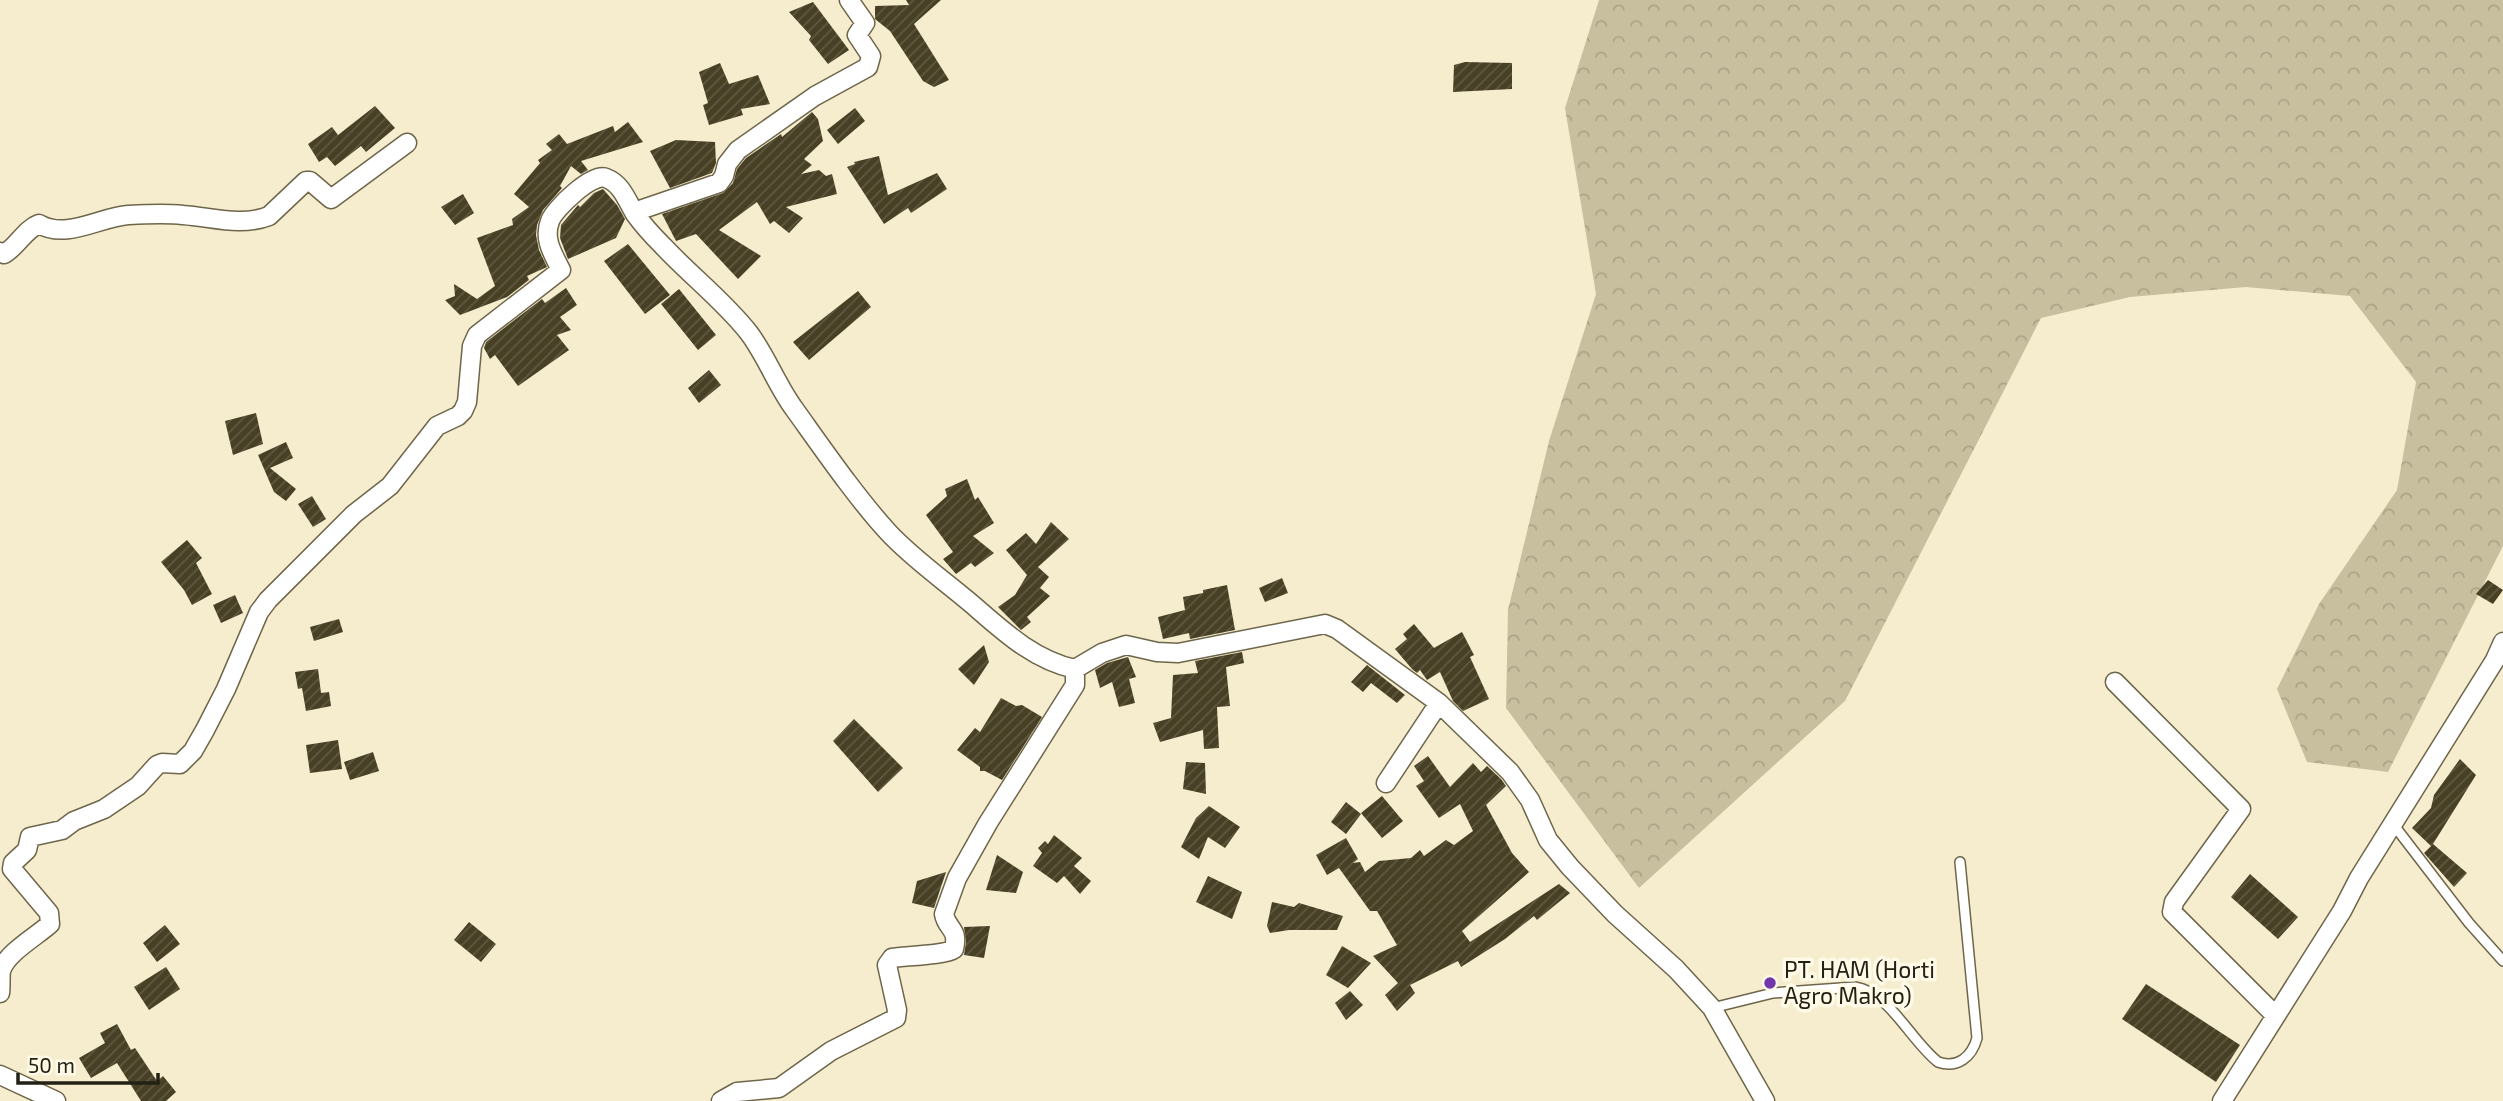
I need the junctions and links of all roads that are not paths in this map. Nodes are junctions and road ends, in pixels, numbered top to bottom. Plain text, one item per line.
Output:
1 (849, 0) edge
2 (407, 144) dead end
3 (634, 212) junction
4 (0, 252) edge
5 (2503, 642) edge
6 (1075, 669) junction
7 (2115, 682) dead end
8 (1439, 703) junction
9 (1386, 783) dead end
10 (2393, 824) junction
11 (1959, 862) dead end
12 (2503, 961) edge
13 (0, 993) edge
14 (1712, 1008) junction
15 (2276, 1016) junction
16 (0, 1075) edge
17 (742, 1096) edge
18 (56, 1101) edge
19 (721, 1101) edge
20 (1765, 1101) edge
21 (2222, 1101) edge

1 - 3 street
2 - 4 street
3 - 6 street
3 - 13 street
5 - 10 street
6 - 8 street
6 - 17 street
7 - 15 street
8 - 9 street
8 - 14 street
10 - 12 lane
10 - 15 street
11 - 14 lane
14 - 20 street
15 - 21 street
16 - 18 street
17 - 19 street

